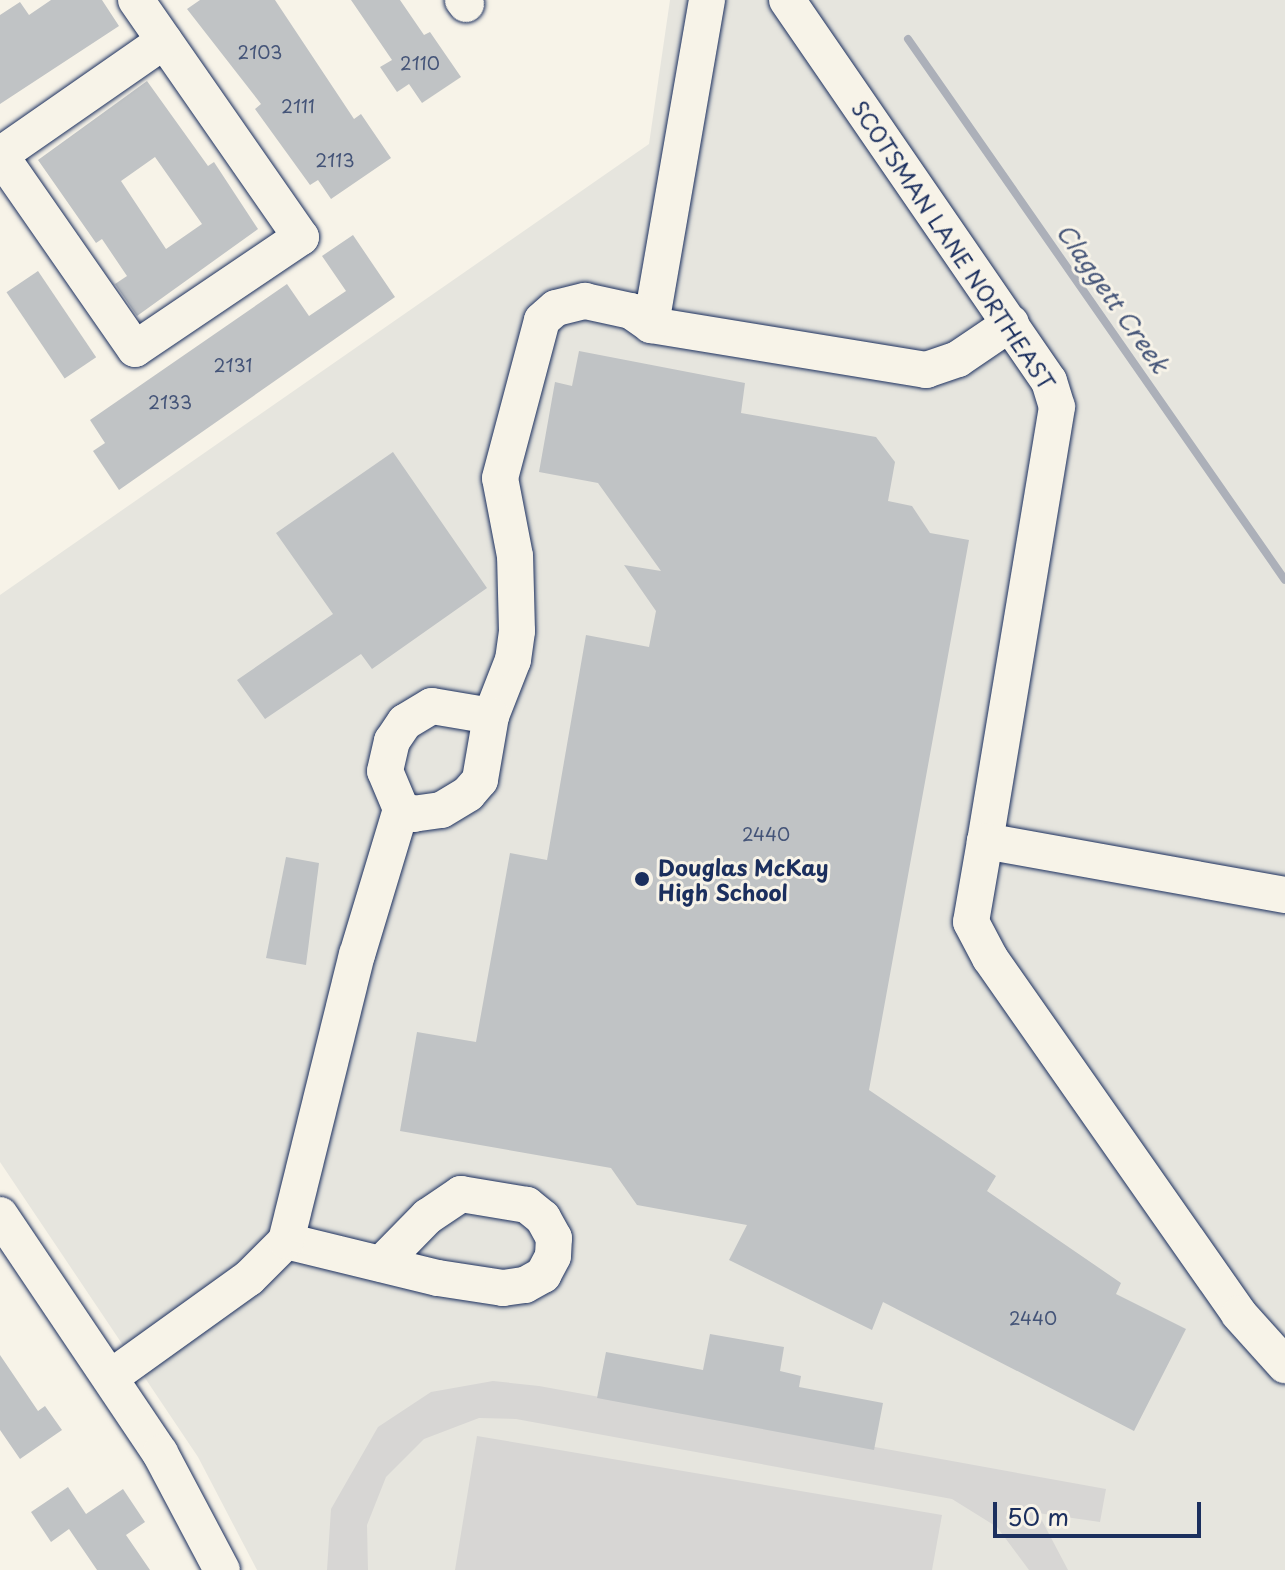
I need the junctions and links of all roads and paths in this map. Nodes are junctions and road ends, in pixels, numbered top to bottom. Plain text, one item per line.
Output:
1 (136, 0) edge
2 (707, 0) edge
3 (787, 0) edge
4 (164, 41) junction
5 (1011, 323) junction
6 (651, 325) junction
7 (491, 716) junction
8 (401, 809) junction
9 (985, 841) junction
10 (1285, 895) edge
11 (0, 1215) edge
12 (286, 1241) junction
13 (381, 1264) dead end
14 (1285, 1365) edge
15 (111, 1377) junction
16 (222, 1570) edge

1 - 4 street
2 - 6 street
3 - 5 street, SCOTSMAN LANE NORTHEAST
4 - 4 street
5 - 6 street
5 - 9 street, SCOTSMAN LANE NORTHEAST
6 - 7 street
7 - 8 street
7 - 8 street
8 - 12 street
9 - 10 street
9 - 14 street, SCOTSMAN LANE NORTHEAST
11 - 15 street
12 - 13 street
12 - 15 street
15 - 16 street

